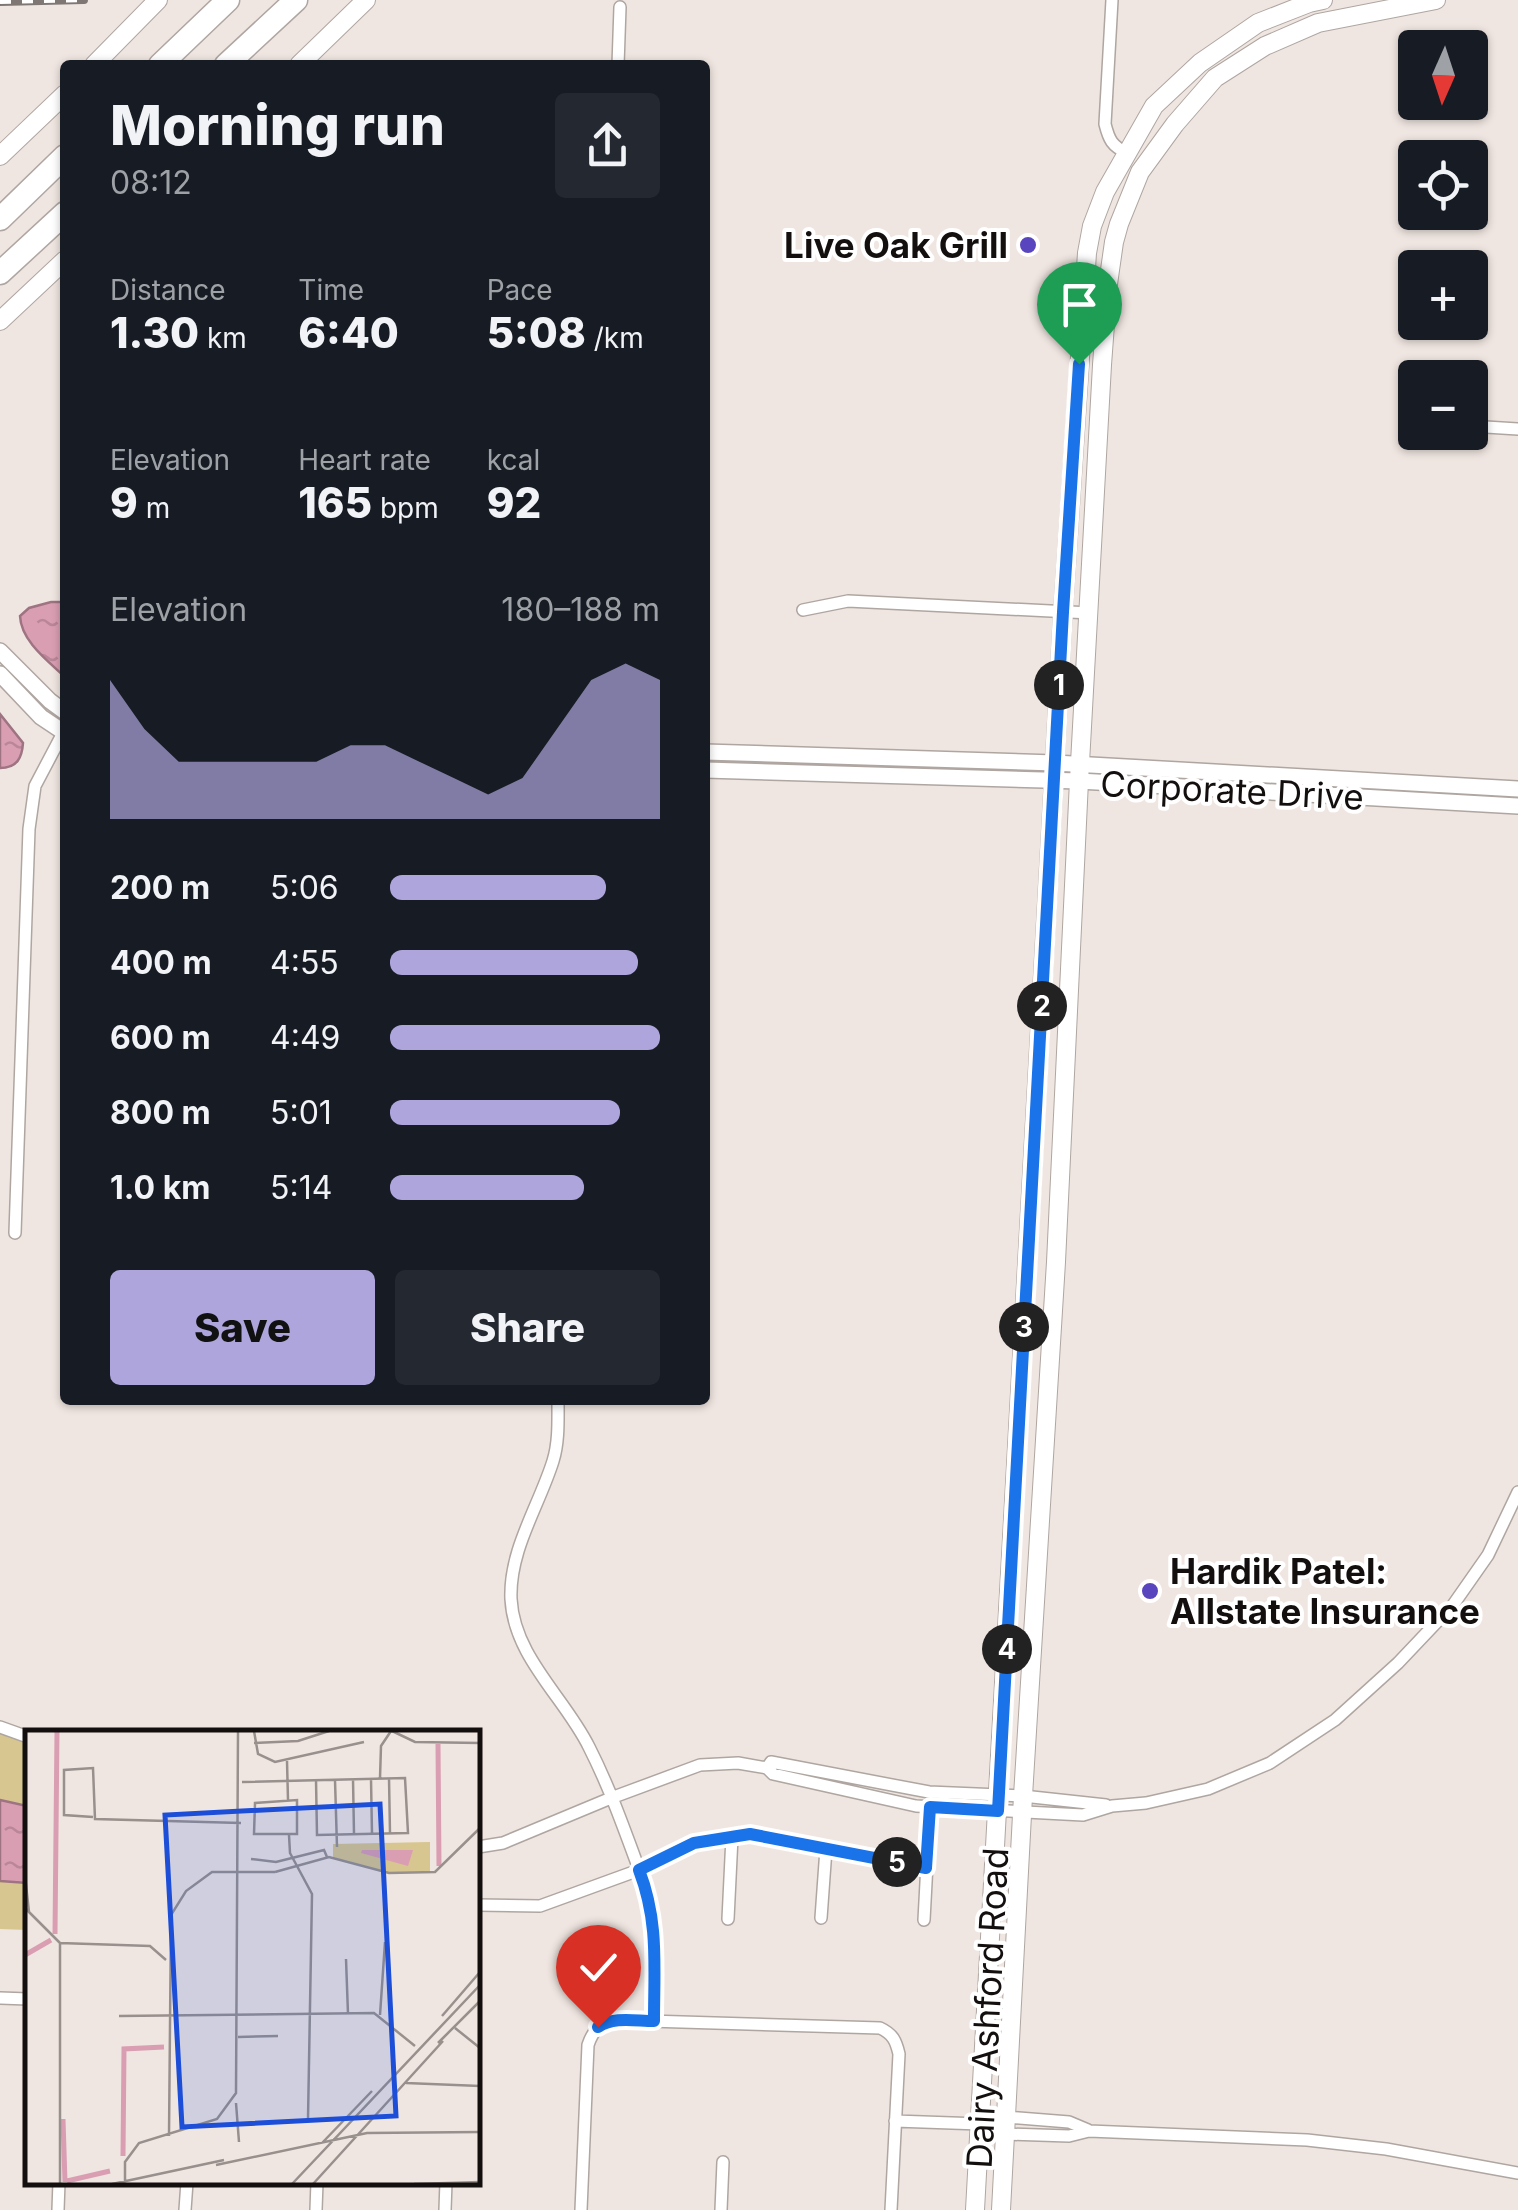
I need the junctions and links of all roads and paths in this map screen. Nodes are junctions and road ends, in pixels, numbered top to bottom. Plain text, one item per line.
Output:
1 (158, 0) edge
2 (228, 0) edge
3 (296, 0) edge
4 (366, 0) edge
5 (1112, 0) edge
6 (1323, 0) edge
7 (1436, 0) edge
8 (620, 7) dead end
9 (99, 60) edge
10 (165, 60) edge
11 (231, 60) edge
12 (304, 60) edge
13 (618, 60) edge
14 (56, 108) edge
15 (1126, 153) junction
16 (0, 156) edge
17 (60, 161) edge
18 (60, 218) edge
19 (0, 219) edge
20 (60, 265) edge
21 (3, 270) edge
22 (1083, 310) junction
23 (1106, 312) junction
24 (0, 321) edge
25 (1079, 364) junction
26 (1102, 366) junction
27 (1488, 427) edge
28 (1518, 429) edge
29 (802, 610) dead end
30 (1063, 612) junction
31 (1090, 613) junction
32 (0, 650) edge
33 (0, 674) edge
34 (60, 708) edge
35 (60, 729) edge
36 (60, 739) edge
37 (710, 752) edge
38 (944, 760) junction
39 (710, 770) edge
40 (1055, 772) junction
41 (1080, 773) junction
42 (944, 777) junction
43 (1323, 778) junction
44 (1518, 789) edge
45 (1322, 795) junction
46 (1518, 806) edge
47 (15, 1233) dead end
48 (1028, 1260) junction
49 (1056, 1262) junction
50 (1022, 1379) junction
51 (1049, 1380) junction
52 (558, 1405) edge
53 (1518, 1492) edge
54 (1010, 1591) junction
55 (1036, 1593) junction
56 (0, 1728) edge
57 (25, 1736) edge
58 (767, 1768) junction
59 (861, 1779) junction
60 (858, 1794) junction
61 (611, 1798) junction
62 (998, 1803) junction
63 (1022, 1804) junction
64 (930, 1807) junction
65 (732, 1837) junction
66 (480, 1847) edge
67 (826, 1849) junction
68 (926, 1868) junction
69 (639, 1870) junction
70 (480, 1904) edge
71 (821, 1918) dead end
72 (728, 1919) dead end
73 (924, 1920) dead end
74 (990, 1961) junction
75 (1014, 1962) junction
76 (0, 1998) edge
77 (25, 1999) edge
78 (654, 2021) junction
79 (896, 2121) junction
80 (980, 2124) junction
81 (1006, 2125) junction
82 (723, 2162) dead end
83 (1518, 2172) edge
84 (59, 2185) edge
85 (186, 2185) edge
86 (317, 2185) edge
87 (446, 2185) edge
88 (58, 2210) edge
89 (185, 2210) edge
90 (316, 2210) edge
91 (445, 2210) edge
92 (581, 2210) edge
93 (721, 2210) edge
94 (890, 2210) edge
95 (975, 2210) edge
96 (1001, 2210) edge

1 - 9 main road
2 - 10 highway
3 - 11 highway
4 - 12 main road
5 - 15 street
6 - 15 main road, Dairy Ashford Road
7 - 23 main road, Dairy Ashford Road
8 - 13 street
14 - 16 main road
15 - 22 main road, Dairy Ashford Road
17 - 19 highway
18 - 21 highway
20 - 24 main road
22 - 23 main road
22 - 25 main road, Dairy Ashford Road
23 - 26 main road, Dairy Ashford Road
25 - 26 main road
25 - 30 main road, Dairy Ashford Road
26 - 31 main road, Dairy Ashford Road
27 - 28 street
29 - 30 street
30 - 31 street
30 - 40 main road, Dairy Ashford Road
31 - 41 main road, Dairy Ashford Road
32 - 34 street
33 - 35 street
36 - 47 street
37 - 38 street, Corporate Drive
38 - 40 street, Corporate Drive
38 - 42 street
39 - 42 street, Corporate Drive
40 - 41 street, Corporate Drive
40 - 42 street, Corporate Drive
40 - 48 main road, Dairy Ashford Road
41 - 43 street, Corporate Drive
41 - 45 street, Corporate Drive
41 - 49 main road, Dairy Ashford Road
43 - 44 street, Corporate Drive
43 - 45 street
45 - 46 street, Corporate Drive
48 - 49 main road
48 - 50 main road, Dairy Ashford Road
49 - 51 main road, Dairy Ashford Road
50 - 51 main road
50 - 54 main road, Dairy Ashford Road
51 - 55 main road, Dairy Ashford Road
52 - 61 street
53 - 63 street
54 - 55 main road
54 - 62 main road, Dairy Ashford Road
55 - 63 main road, Dairy Ashford Road
56 - 57 street
58 - 59 street
58 - 60 street
58 - 61 street
59 - 60 street
59 - 62 street
60 - 64 street
61 - 66 street
61 - 69 street
62 - 63 street
62 - 64 street
62 - 74 main road, Dairy Ashford Road
63 - 75 main road, Dairy Ashford Road
64 - 68 street
65 - 67 street
65 - 69 street
65 - 72 street
67 - 68 street
67 - 71 street
68 - 73 street
69 - 70 street
69 - 78 street
74 - 75 main road
74 - 80 main road, Dairy Ashford Road
75 - 81 main road, Dairy Ashford Road
76 - 77 street
78 - 79 street
78 - 92 street
79 - 80 street
79 - 94 street
80 - 81 street
80 - 95 main road, Dairy Ashford Road
81 - 83 street
81 - 96 main road, Dairy Ashford Road
82 - 93 street
84 - 88 street
85 - 89 street
86 - 90 street
87 - 91 street

